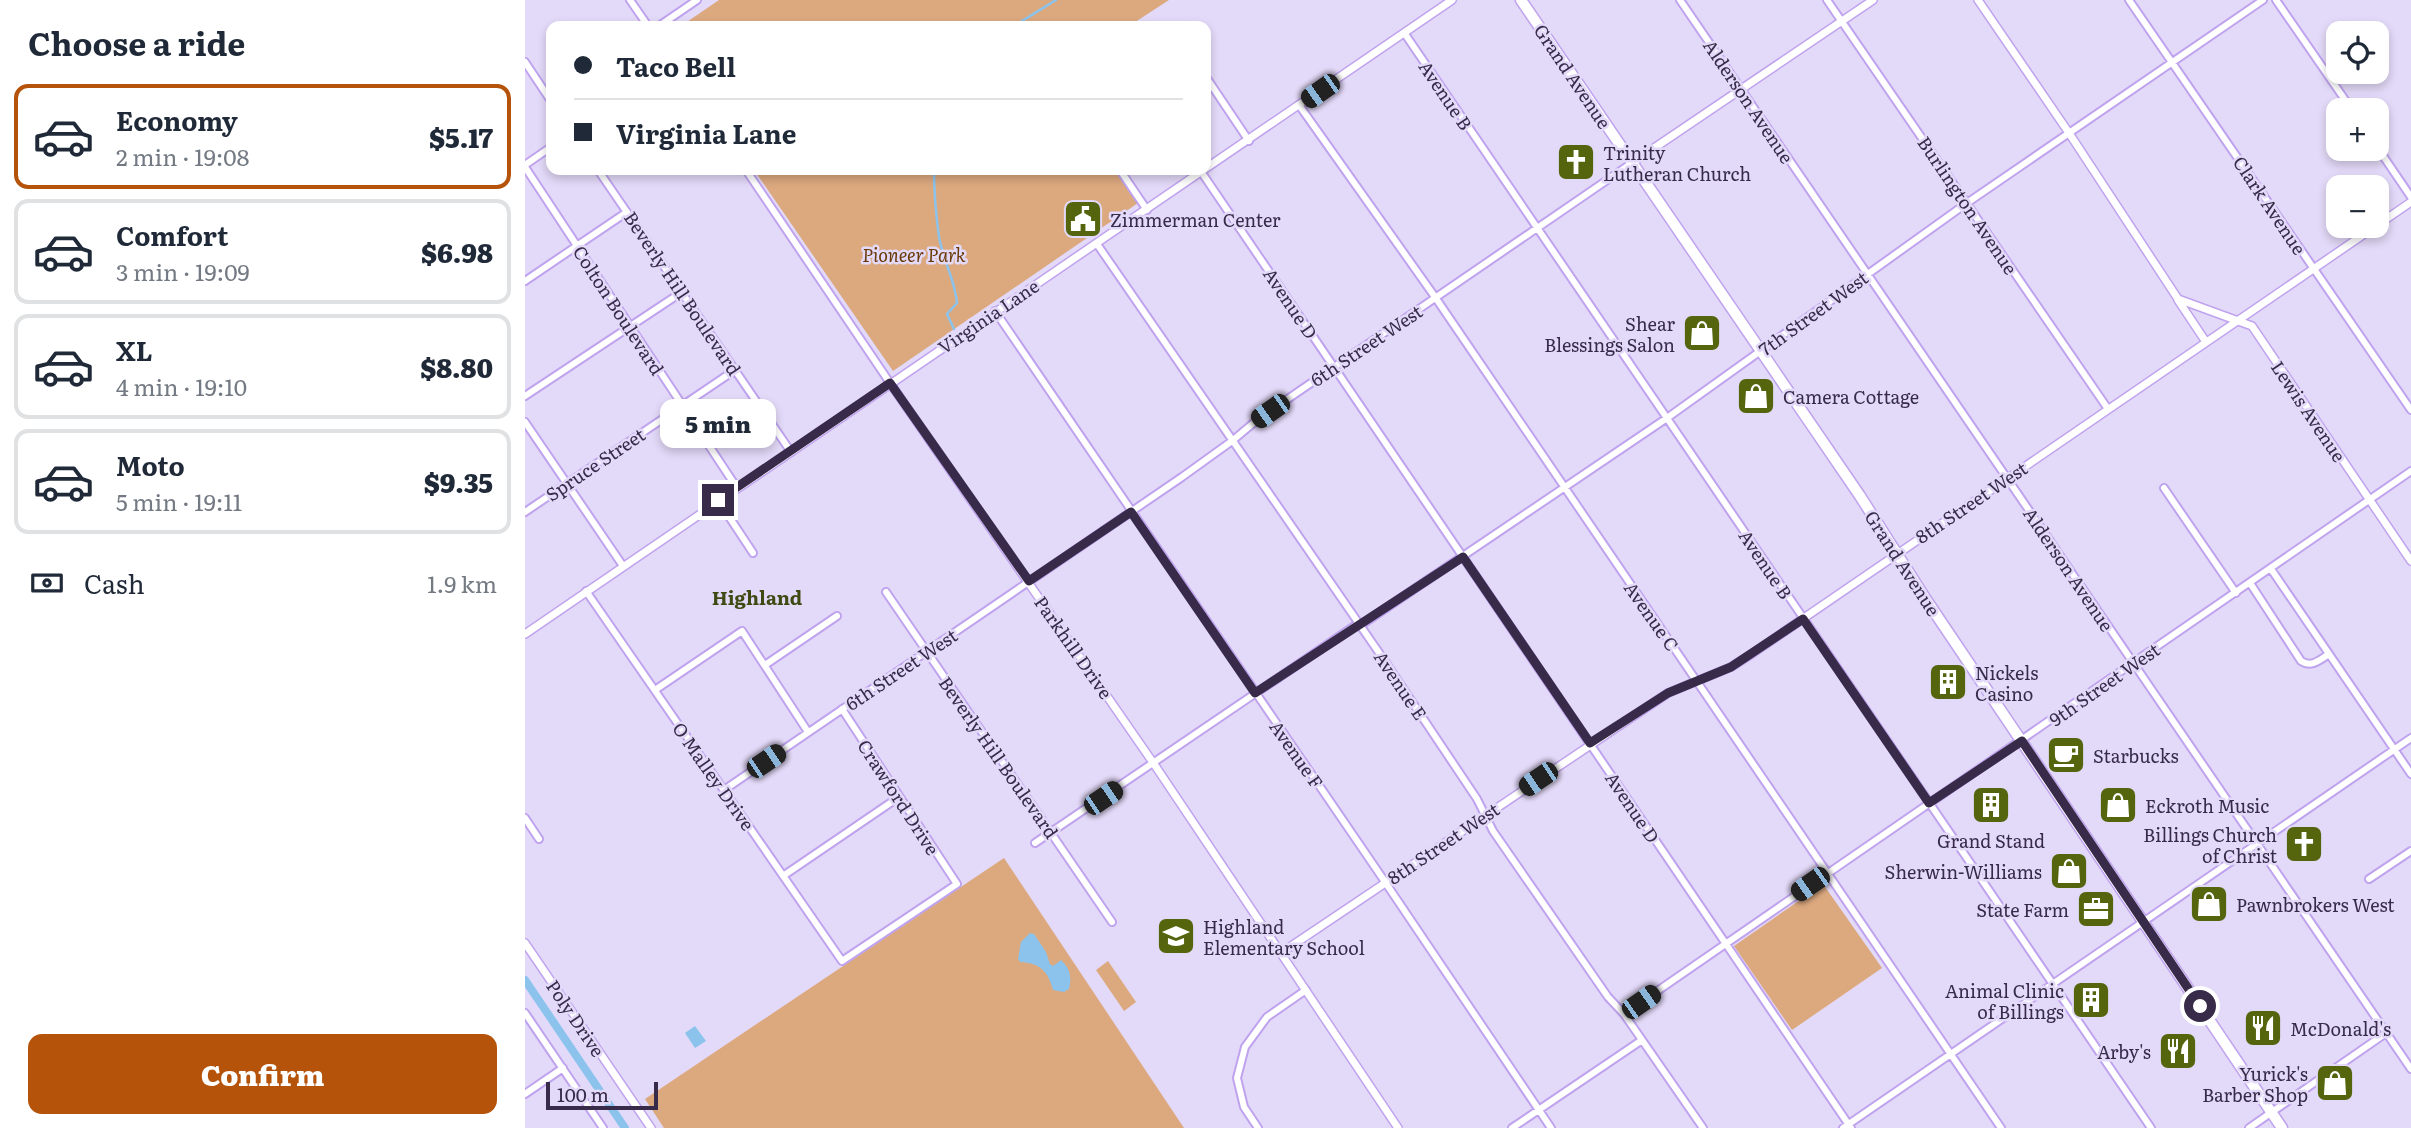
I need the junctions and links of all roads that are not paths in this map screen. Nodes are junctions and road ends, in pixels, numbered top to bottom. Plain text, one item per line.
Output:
1 (631, 0) edge
2 (697, 0) edge
3 (1453, 0) edge
4 (1521, 0) edge
5 (1680, 0) edge
6 (1827, 0) edge
7 (1873, 0) edge
8 (1978, 0) edge
9 (2129, 0) edge
10 (2263, 0) edge
11 (2276, 0) edge
12 (645, 21) edge
13 (666, 21) edge
14 (1842, 22) junction
15 (1405, 34) junction
16 (525, 62) edge
17 (2172, 62) junction
18 (1211, 84) edge
19 (1740, 88) junction
20 (546, 94) edge
21 (2343, 98) edge
22 (1299, 105) junction
23 (2069, 133) junction
24 (1249, 141) junction
25 (546, 151) edge
26 (2386, 161) edge
27 (1632, 163) junction
28 (1211, 165) edge
29 (525, 166) edge
30 (602, 175) edge
31 (748, 175) edge
32 (1123, 175) edge
33 (1195, 175) edge
34 (1204, 175) edge
35 (2411, 200) edge
36 (1966, 203) junction
37 (1147, 210) junction
38 (627, 212) junction
39 (1537, 228) junction
40 (1097, 244) junction
41 (577, 246) junction
42 (2313, 268) junction
43 (1867, 274) junction
44 (525, 281) edge
45 (682, 292) junction
46 (1435, 298) junction
47 (2178, 299) junction
48 (995, 311) junction
49 (2237, 321) junction
50 (630, 326) junction
51 (2206, 342) junction
52 (1760, 351) junction
53 (1334, 367) junction
54 (735, 370) junction
55 (890, 383) junction
56 (525, 396) edge
57 (682, 405) junction
58 (2108, 409) junction
59 (2411, 410) edge
60 (1667, 418) junction
61 (525, 422) edge
62 (1232, 441) junction
63 (791, 452) junction
64 (2411, 471) edge
65 (2007, 478) junction
66 (567, 483) junction
67 (737, 488) junction
68 (2164, 488) dead end
69 (1564, 489) junction
70 (718, 500) junction
71 (2370, 500) junction
72 (525, 512) edge
73 (1131, 512) junction
74 (753, 553) dead end
75 (1897, 556) junction
76 (1463, 557) junction
77 (2411, 561) edge
78 (623, 566) junction
79 (2271, 569) junction
80 (1029, 581) junction
81 (2250, 583) junction
82 (586, 591) junction
83 (886, 592) dead end
84 (2236, 593) junction
85 (838, 616) dead end
86 (1803, 619) junction
87 (1360, 624) junction
88 (525, 634) edge
89 (926, 651) junction
90 (2329, 654) junction
91 (2134, 664) junction
92 (765, 665) junction
93 (1696, 681) junction
94 (655, 690) junction
95 (1255, 693) junction
96 (842, 709) junction
97 (808, 732) junction
98 (2411, 738) edge
99 (2022, 741) junction
100 (1590, 743) junction
101 (2394, 750) junction
102 (1154, 764) junction
103 (2411, 774) edge
104 (724, 790) junction
105 (899, 797) junction
106 (1929, 803) junction
107 (1485, 815) junction
108 (525, 818) edge
109 (1051, 833) junction
110 (539, 839) dead end
111 (1035, 843) dead end
112 (2257, 844) junction
113 (2411, 851) edge
114 (1826, 873) junction
115 (783, 876) junction
116 (2369, 879) dead end
117 (1386, 882) junction
118 (1112, 922) dead end
119 (2144, 922) junction
120 (525, 943) edge
121 (1725, 943) junction
122 (1281, 953) junction
123 (842, 961) joint
124 (2052, 984) junction
125 (1305, 990) junction
126 (525, 1013) edge
127 (1624, 1014) junction
128 (2386, 1033) junction
129 (1642, 1040) junction
130 (1951, 1054) junction
131 (563, 1068) junction
132 (2411, 1069) edge
133 (525, 1094) edge
134 (1539, 1110) junction
135 (2271, 1113) junction
136 (1847, 1127) edge
137 (603, 1128) edge
138 (651, 1128) edge
139 (1258, 1128) edge
140 (1398, 1128) edge
141 (1511, 1128) edge
142 (1551, 1128) edge
143 (1703, 1128) edge
144 (2001, 1128) edge
145 (2151, 1128) edge
146 (2249, 1128) edge
147 (2282, 1128) edge

1 - 12 street
2 - 13 street
3 - 15 street, Virginia Lane
4 - 27 main road, Grand Avenue
5 - 19 street, Alderson Avenue
6 - 14 street, Burlington Avenue
7 - 14 street, 6th Street West
8 - 23 street
9 - 17 street, Clark Avenue
10 - 17 street, 7th Street West
11 - 21 street
14 - 19 street, 6th Street West
14 - 36 street, Burlington Avenue
15 - 22 street, Virginia Lane
15 - 39 street, Avenue B
16 - 20 street
17 - 23 street, 7th Street West
17 - 42 street, Clark Avenue
18 - 24 street
19 - 27 street, 6th Street West
19 - 43 street, Alderson Avenue
22 - 24 street, Virginia Lane
22 - 46 street, Avenue C
23 - 36 street, 7th Street West
23 - 47 street
24 - 28 street, Virginia Lane
25 - 29 street
26 - 35 street
27 - 39 street, 6th Street West
27 - 52 main road, Grand Avenue
29 - 41 street, Colton Boulevard
30 - 38 street, Beverly Hill Boulevard
31 - 55 street, Parkhill Drive
32 - 37 street
33 - 37 street, Virginia Lane
34 - 53 street, Avenue D
35 - 42 street, 8th Street West
36 - 43 street, 7th Street West
36 - 58 street, Burlington Avenue
37 - 40 street, Virginia Lane
38 - 41 street
38 - 45 street, Beverly Hill Boulevard
39 - 46 street, 6th Street West
39 - 60 street, Avenue B
40 - 48 street, Virginia Lane
40 - 62 street, Avenue E
41 - 44 street
41 - 50 street, Colton Boulevard
42 - 49 street, 8th Street West
42 - 59 street, Clark Avenue
43 - 52 street, 7th Street West
43 - 65 street, Alderson Avenue
45 - 50 street
45 - 54 street, Beverly Hill Boulevard
46 - 53 street, 6th Street West
46 - 69 street, Avenue C
47 - 49 street, Lewis Avenue
47 - 51 street
48 - 55 street, Virginia Lane
48 - 73 street, Avenue F
49 - 51 street, 8th Street West
49 - 71 street, Lewis Avenue
50 - 56 street
50 - 57 street, Colton Boulevard
51 - 58 street, 8th Street West
52 - 60 street, 7th Street West
52 - 75 main road, Grand Avenue
53 - 62 street, 6th Street West
53 - 76 street, Avenue D
54 - 57 street, Spruce Street
54 - 63 street, Beverly Hill Boulevard
55 - 63 street, Virginia Lane
55 - 80 street, Parkhill Drive
57 - 66 street, Spruce Street
57 - 67 street, Colton Boulevard
58 - 65 street, 8th Street West
60 - 69 street, 7th Street West
60 - 86 street, Avenue B
61 - 66 street
62 - 73 street, 6th Street West
62 - 87 street, Avenue E
63 - 67 street, Virginia Lane
64 - 71 street, 9th Street West
65 - 75 street, 8th Street West
65 - 91 street, Alderson Avenue
66 - 72 street, Spruce Street
66 - 78 street
67 - 70 street, Virginia Lane
68 - 84 street
69 - 76 street, 7th Street West
69 - 93 street, Avenue C
70 - 74 street
70 - 78 street, Virginia Lane
71 - 77 street, Lewis Avenue
71 - 79 street, 9th Street West
73 - 80 street, 6th Street West
73 - 95 street, Avenue F
75 - 86 street, 8th Street West
75 - 99 main road, Grand Avenue
76 - 87 street, 7th Street West
76 - 100 street, Avenue D
78 - 82 street, Virginia Lane
79 - 81 street, 9th Street West
79 - 90 street
80 - 89 street, 6th Street West
80 - 102 street, Parkhill Drive
81 - 84 street, 9th Street West
81 - 90 street
82 - 88 street, Virginia Lane
82 - 94 street, O Malley Drive
83 - 89 street, Beverly Hill Boulevard
84 - 91 street, 9th Street West
85 - 92 street
86 - 93 street, 8th Street West
86 - 106 street, Avenue B
87 - 95 street, 7th Street West
87 - 107 street, Avenue E
89 - 96 street, 6th Street West
89 - 109 street, Beverly Hill Boulevard
90 - 101 street
91 - 99 street, 9th Street West
91 - 112 street, Alderson Avenue
92 - 94 street
92 - 97 street
93 - 100 street, 8th Street West
93 - 114 street, Avenue C
94 - 104 street, O Malley Drive
95 - 102 street, 7th Street West
95 - 117 street, Avenue F
96 - 97 street, 6th Street West
96 - 105 street, Crawford Drive
97 - 104 street, 6th Street West
98 - 101 street
99 - 106 street, 9th Street West
99 - 119 main road, Grand Avenue
100 - 107 street, 8th Street West
100 - 121 street, Avenue D
101 - 103 street
101 - 112 street
102 - 109 street, 7th Street West
102 - 122 street, Parkhill Drive
104 - 115 street, O Malley Drive
105 - 115 street
105 - 123 street, Crawford Drive
106 - 114 street, 9th Street West
106 - 124 street, Avenue B
107 - 117 street, 8th Street West
107 - 127 street, Avenue E
108 - 110 street
109 - 111 street, 7th Street West
109 - 118 street, Beverly Hill Boulevard
112 - 119 street
112 - 128 street, Alderson Avenue
113 - 116 street
114 - 121 street, 9th Street West
114 - 130 street, Avenue C
115 - 123 street, O Malley Drive
117 - 122 street, 8th Street West
117 - 134 street, Avenue F
119 - 124 street
119 - 135 main road, Grand Avenue
120 - 138 street, Poly Drive
121 - 127 street, 9th Street West
121 - 136 street, Avenue D
122 - 125 street, Parkhill Drive
124 - 130 street
124 - 145 street, Avenue B
125 - 139 street
125 - 140 street, Parkhill Drive
126 - 131 street
127 - 129 street, Avenue E
128 - 132 street, Alderson Avenue
128 - 135 street
129 - 134 street
129 - 143 street, Avenue E
130 - 136 street
130 - 144 street, Avenue C
131 - 133 street
131 - 137 street
134 - 141 street
134 - 142 street, Avenue F
135 - 146 street
135 - 147 main road, Grand Avenue

